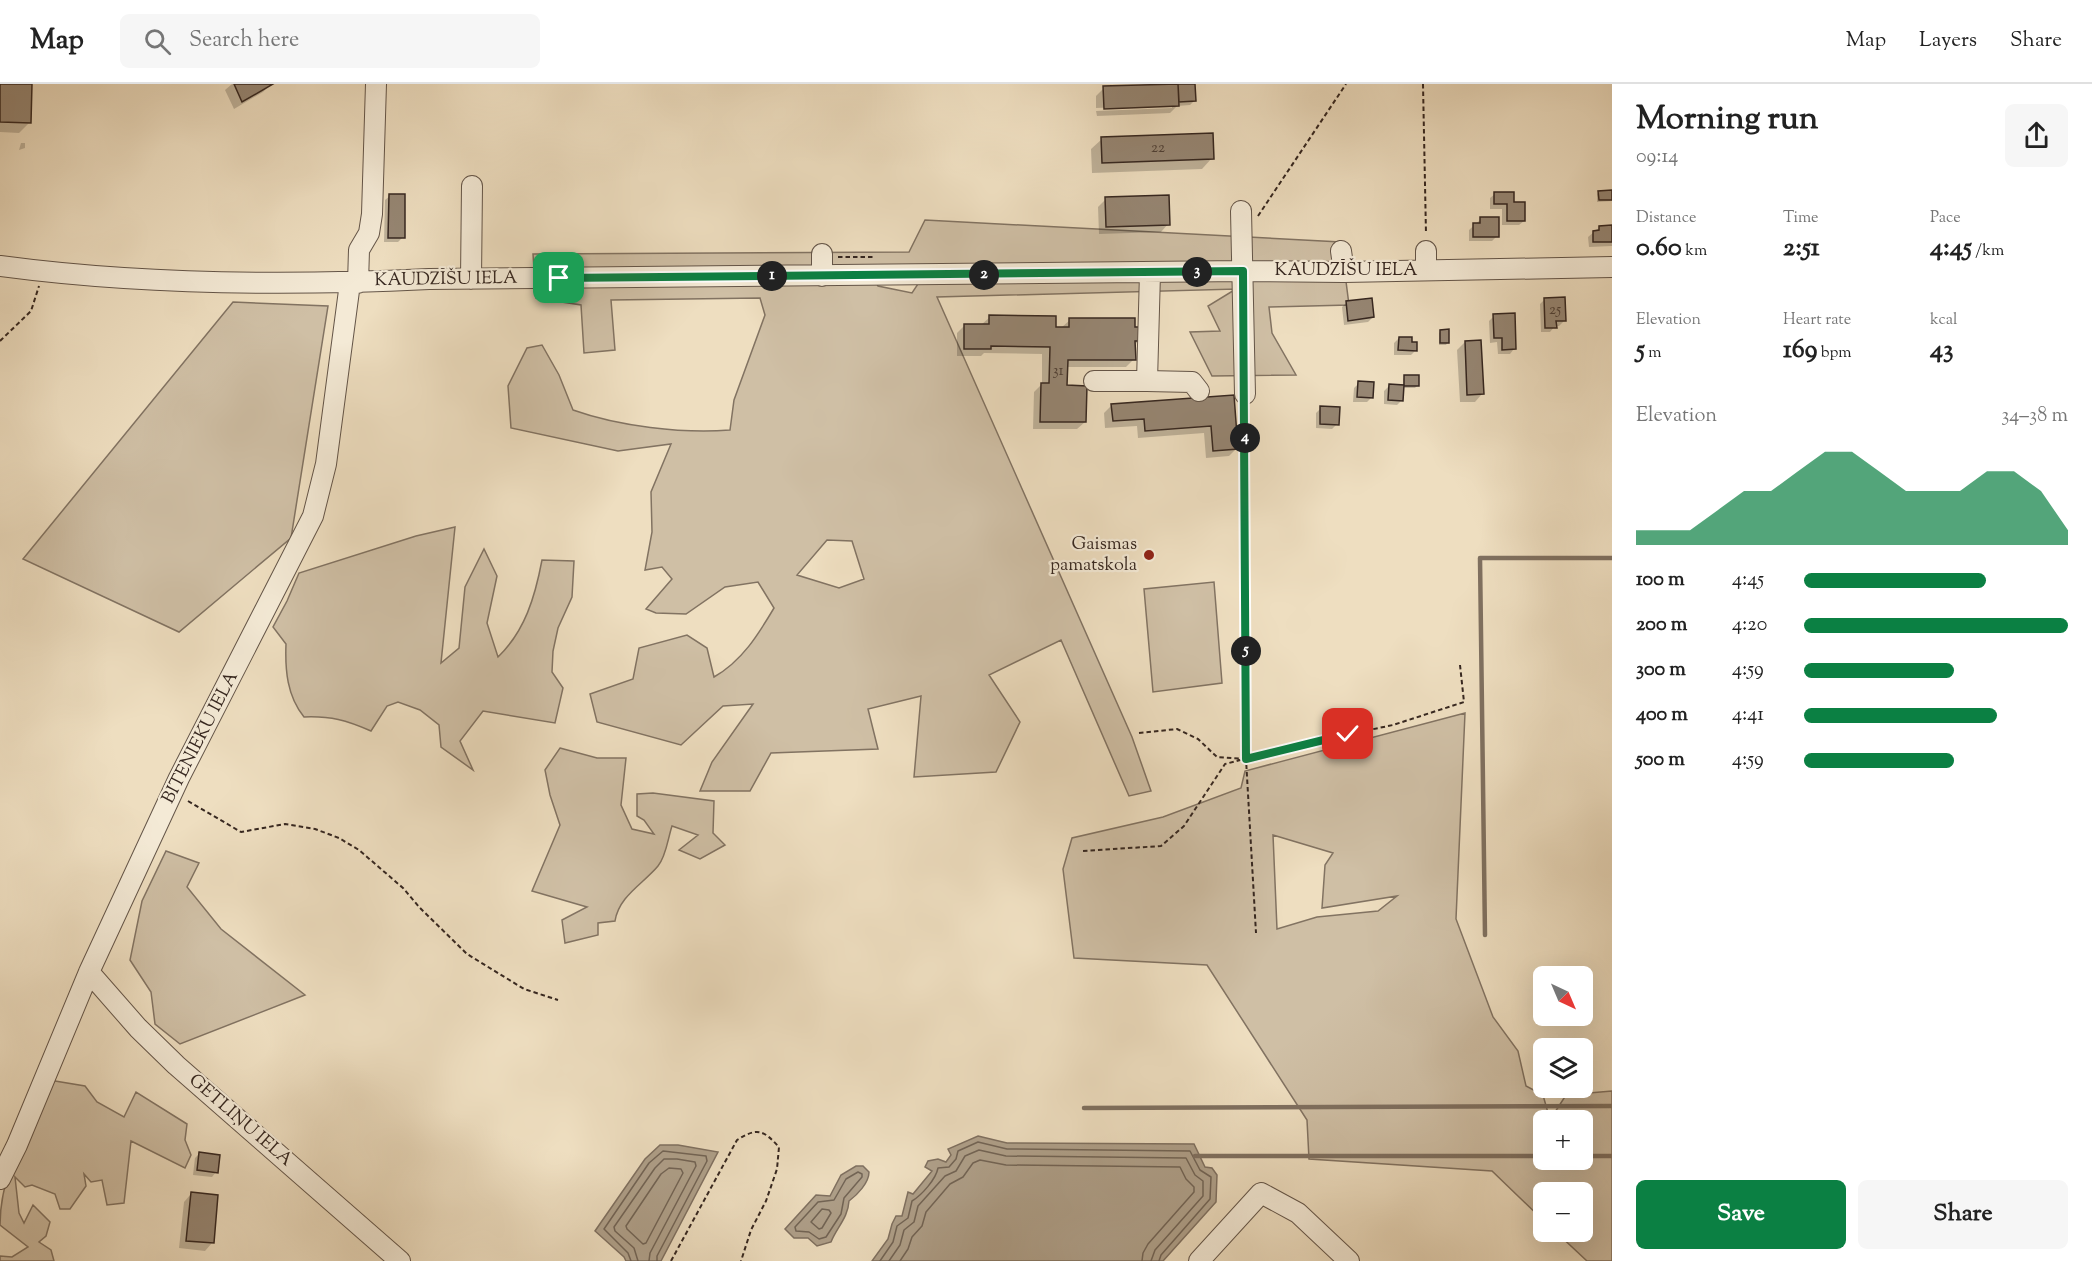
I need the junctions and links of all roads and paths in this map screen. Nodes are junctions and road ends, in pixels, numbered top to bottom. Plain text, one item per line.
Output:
1 (376, 84) edge
2 (1346, 84) edge
3 (1423, 84) edge
4 (472, 186) dead end
5 (1241, 211) dead end
6 (1242, 240) junction
7 (1341, 251) dead end
8 (822, 254) dead end
9 (1426, 261) junction
10 (0, 266) edge
11 (1612, 267) edge
12 (1243, 271) junction
13 (40, 272) junction
14 (1344, 272) junction
15 (1150, 273) junction
16 (822, 276) junction
17 (471, 279) junction
18 (354, 283) junction
19 (0, 340) edge
20 (1094, 381) dead end
21 (1147, 381) junction
22 (1199, 391) dead end
23 (1245, 394) joint
24 (1460, 665) dead end
25 (1139, 733) dead end
26 (1246, 759) junction
27 (173, 792) junction
28 (1083, 851) dead end
29 (1256, 933) dead end
30 (89, 972) junction
31 (558, 1000) dead end
32 (0, 1179) edge
33 (400, 1261) edge
34 (671, 1261) edge
35 (741, 1261) edge
36 (1199, 1261) edge
37 (1349, 1261) edge

1 - 18 street, BITENIEKU IELA
2 - 6 path
3 - 9 path
4 - 17 street
5 - 6 street
6 - 12 street
7 - 14 street
8 - 16 street
9 - 11 street, KAUDZĪŠU IELA
9 - 14 street, KAUDZĪŠU IELA
10 - 13 street, KAUDZĪŠU IELA
12 - 14 street, KAUDZĪŠU IELA
12 - 15 street, KAUDZĪŠU IELA
12 - 23 street
13 - 18 street, KAUDZĪŠU IELA
13 - 19 path
15 - 16 street, KAUDZĪŠU IELA
15 - 21 street
16 - 17 street, KAUDZĪŠU IELA
17 - 18 street, KAUDZĪŠU IELA
18 - 27 street, BITENIEKU IELA
20 - 21 street
21 - 22 street
23 - 26 path
24 - 26 path
25 - 26 path
26 - 28 path
26 - 29 path
27 - 30 street, BITENIEKU IELA
27 - 31 path
30 - 32 street, BITENIEKU IELA
30 - 33 street, GETLIŅU IELA
34 - 35 path
36 - 37 street

